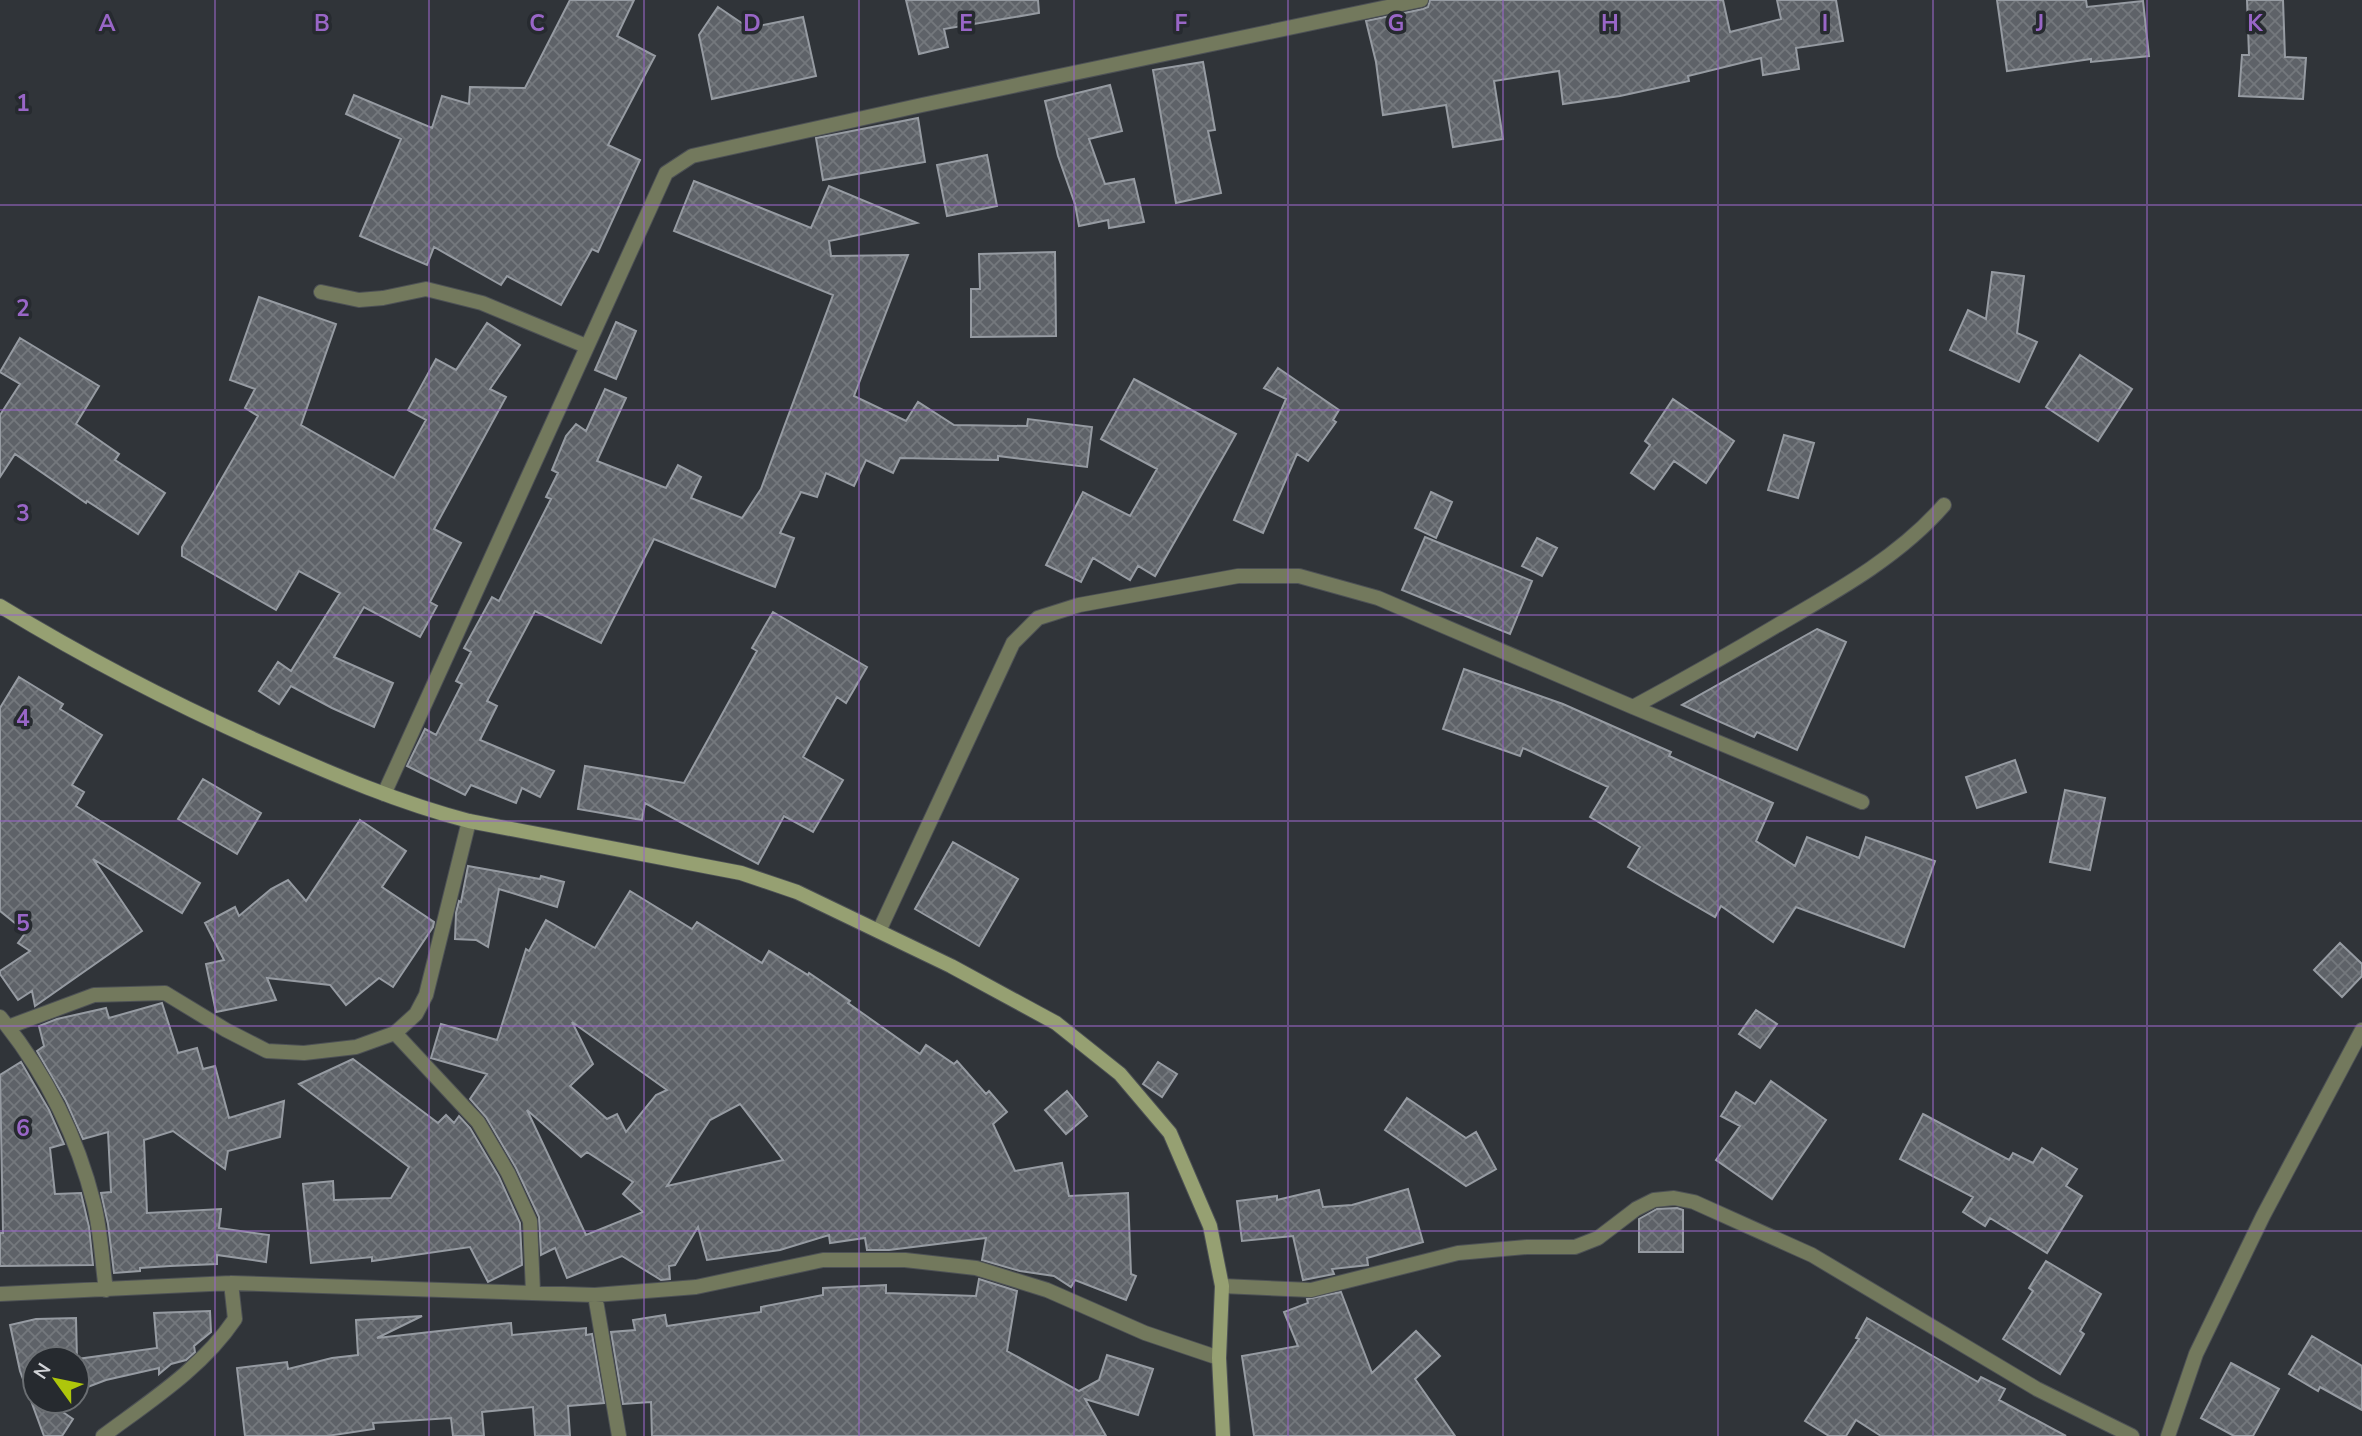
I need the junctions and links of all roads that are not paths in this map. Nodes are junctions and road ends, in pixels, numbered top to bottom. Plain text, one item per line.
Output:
1 (1421, 0) edge
2 (321, 292) dead end
3 (586, 346) junction
4 (1944, 505) dead end
5 (0, 606) edge
6 (1633, 707) junction
7 (384, 794) junction
8 (1862, 802) dead end
9 (468, 821) junction
10 (879, 931) junction
11 (4, 1022) edge
12 (2362, 1030) edge
13 (395, 1033) junction
14 (231, 1283) junction
15 (1222, 1286) junction
16 (106, 1290) junction
17 (534, 1292) junction
18 (0, 1294) edge
19 (596, 1295) junction
20 (1219, 1358) junction
21 (103, 1436) edge
22 (619, 1436) edge
23 (1223, 1436) edge
24 (2132, 1436) edge
25 (2168, 1436) edge

1 - 3 street
2 - 3 street
3 - 7 street
4 - 6 street
5 - 7 street
6 - 8 street
6 - 10 street
7 - 9 street
9 - 10 street
9 - 13 street
10 - 15 street
11 - 13 street
11 - 16 street
12 - 25 street
13 - 17 street
14 - 16 street
14 - 17 street
14 - 21 street
15 - 20 street
15 - 24 street
16 - 18 street
17 - 19 street
19 - 20 street
19 - 22 street
20 - 23 street

